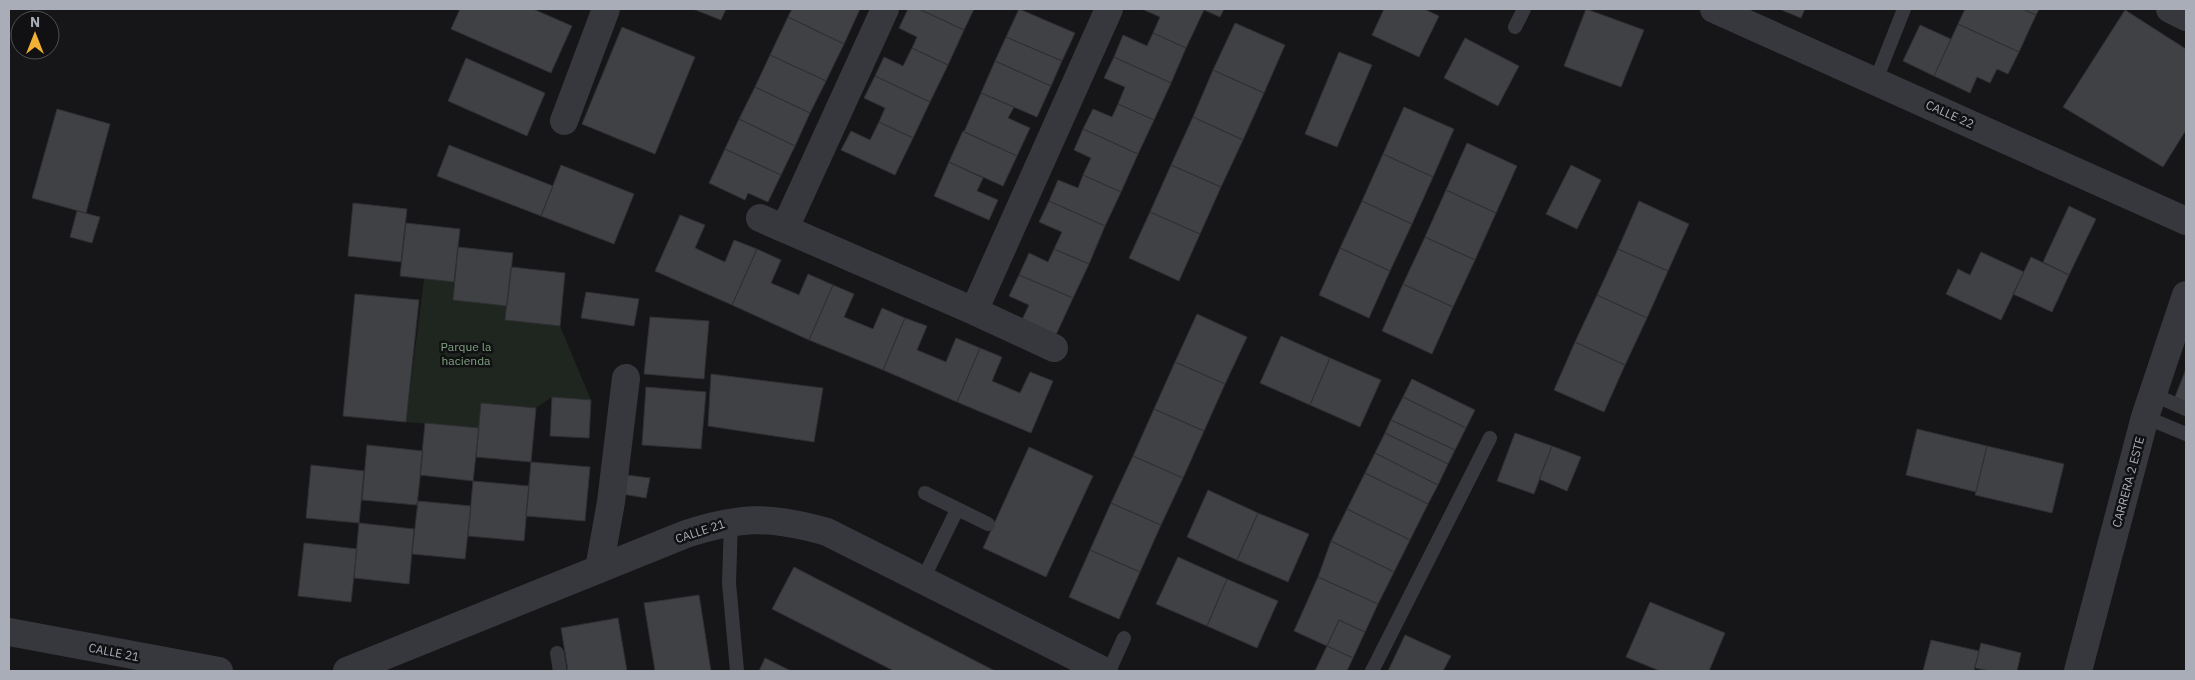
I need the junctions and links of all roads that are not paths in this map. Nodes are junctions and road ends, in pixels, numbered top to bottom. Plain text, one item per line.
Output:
1 (606, 9) edge
2 (886, 9) edge
3 (1109, 9) edge
4 (1524, 9) edge
5 (1714, 9) edge
6 (1904, 9) edge
7 (2170, 9) edge
8 (2186, 17) edge
9 (1515, 27) dead end
10 (1876, 80) junction
11 (564, 121) dead end
12 (760, 218) dead end
13 (2186, 221) edge
14 (785, 228) junction
15 (2186, 295) edge
16 (974, 311) junction
17 (1054, 348) dead end
18 (626, 378) dead end
19 (2148, 406) junction
20 (2186, 409) edge
21 (2186, 434) edge
22 (1490, 438) dead end
23 (925, 493) dead end
24 (957, 510) junction
25 (731, 521) junction
26 (988, 524) dead end
27 (599, 569) junction
28 (922, 580) junction
29 (9, 632) edge
30 (1124, 638) dead end
31 (557, 653) dead end
32 (1095, 669) edge
33 (219, 671) edge
34 (347, 671) edge
35 (560, 671) edge
36 (737, 671) edge
37 (1372, 671) edge
38 (2078, 671) edge

1 - 11 street
2 - 14 street
3 - 16 street
4 - 9 lane
5 - 10 street, CALLE 22
6 - 10 lane
7 - 8 street
10 - 13 street, CALLE 22
12 - 14 street
14 - 16 street
15 - 19 street, CARRERA 2 ESTE
16 - 17 street
18 - 27 street
19 - 20 lane
19 - 21 lane
19 - 38 street, CARRERA 2 ESTE
22 - 37 lane
23 - 24 lane
24 - 26 lane
24 - 28 lane
25 - 27 street, CALLE 21
25 - 28 street, CALLE 21
25 - 36 lane
27 - 34 street, CALLE 21
28 - 32 street, CALLE 21
29 - 33 street, CALLE 21
30 - 32 lane
31 - 35 lane

